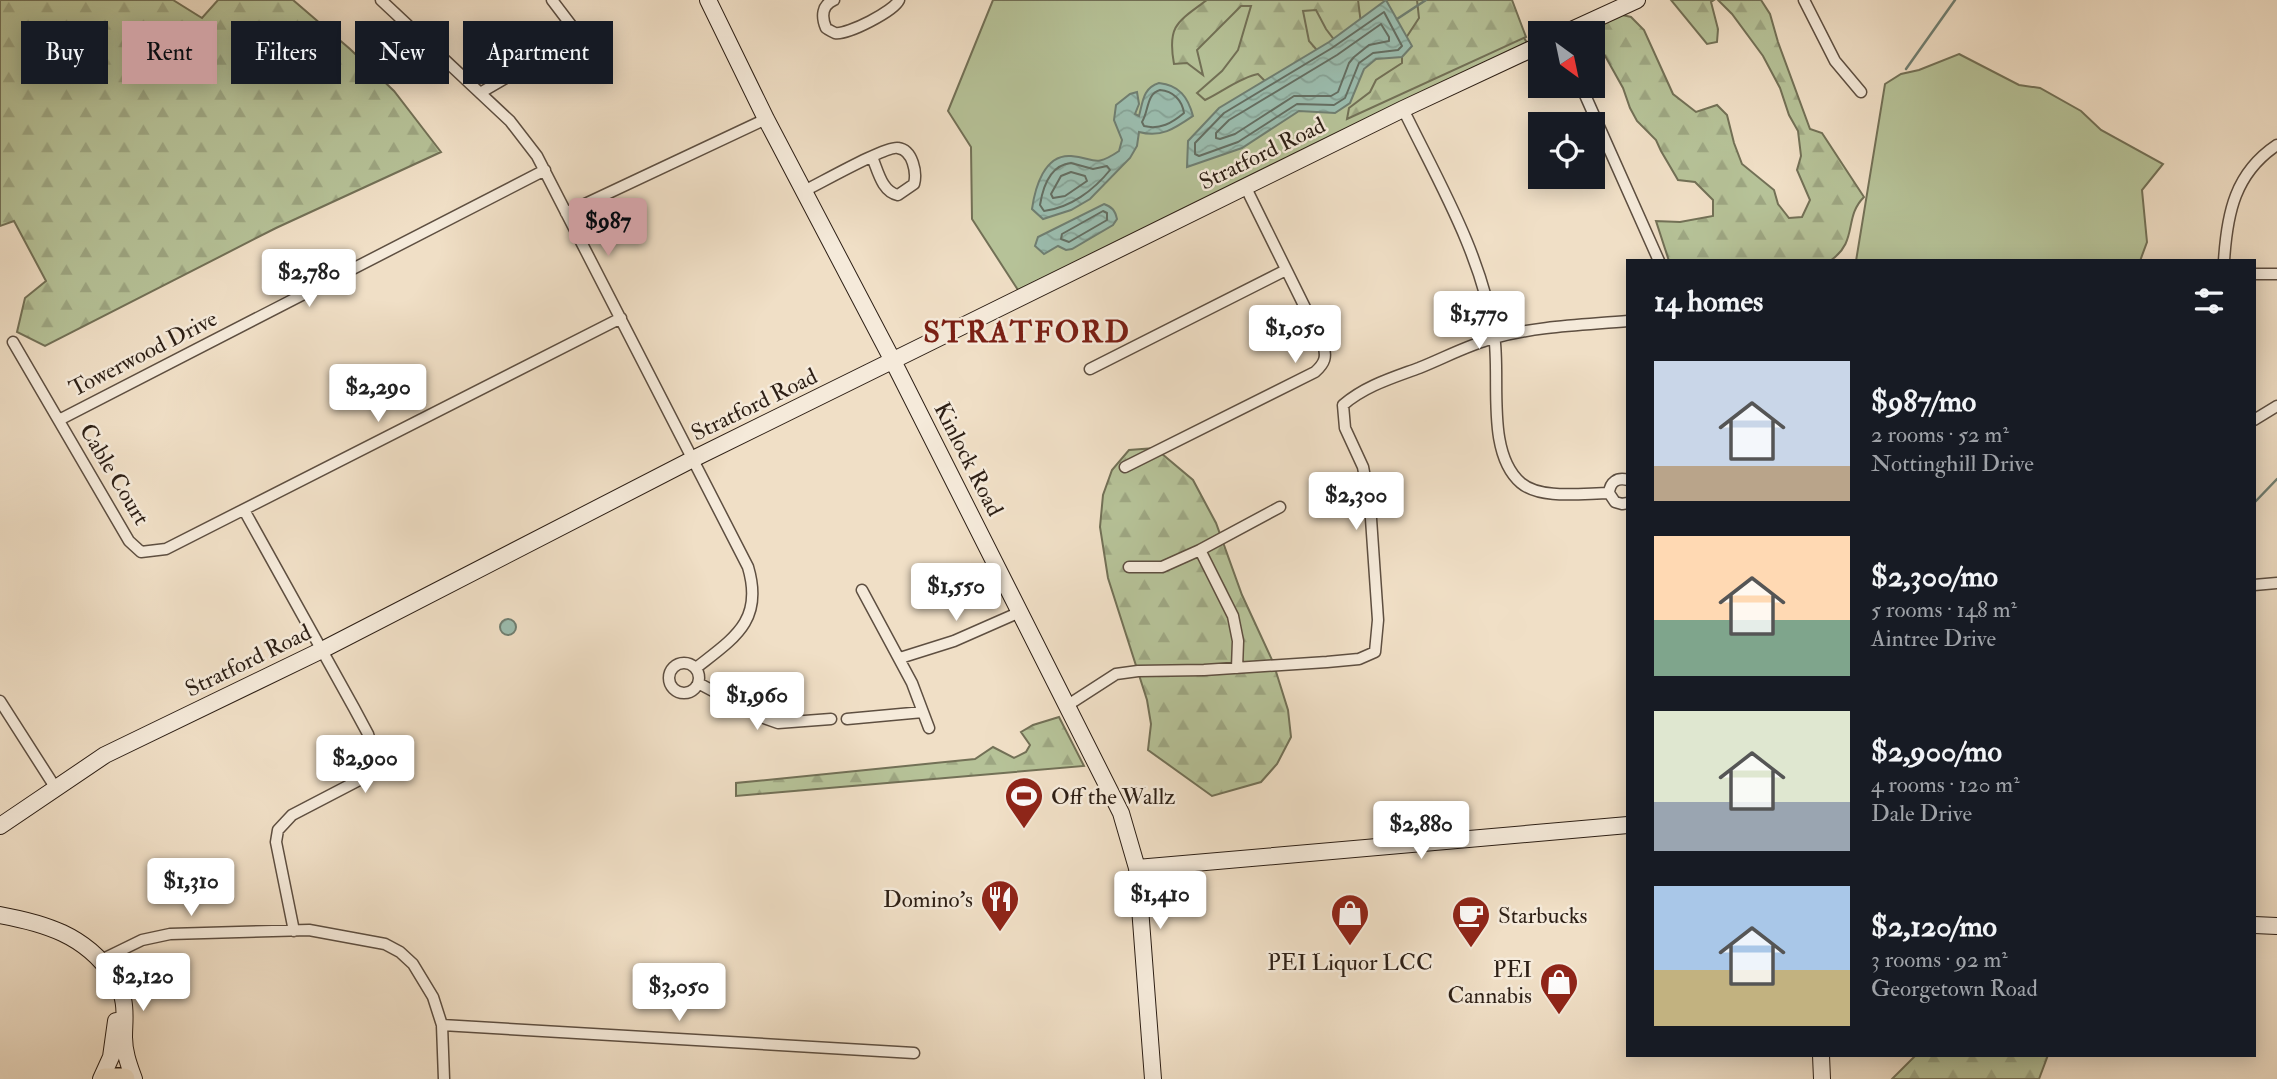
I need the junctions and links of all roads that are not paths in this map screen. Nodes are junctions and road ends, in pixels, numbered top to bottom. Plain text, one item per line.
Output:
1 (381, 0) edge
2 (552, 0) edge
3 (708, 0) edge
4 (899, 0) edge
5 (1636, 0) edge
6 (1804, 0) edge
7 (831, 1) edge
8 (1591, 21) edge
9 (1528, 51) edge
10 (1861, 92) dead end
11 (480, 93) junction
12 (1586, 98) edge
13 (1403, 109) junction
14 (766, 119) junction
15 (2277, 145) edge
16 (872, 157) junction
17 (545, 170) junction
18 (1245, 186) junction
19 (804, 191) junction
20 (566, 213) junction
21 (1658, 259) edge
22 (2224, 259) edge
23 (1286, 270) junction
24 (2256, 274) edge
25 (2277, 274) edge
26 (621, 318) junction
27 (1626, 321) edge
28 (1494, 338) junction
29 (13, 342) dead end
30 (893, 361) junction
31 (1090, 369) dead end
32 (2277, 406) edge
33 (2256, 419) edge
34 (59, 420) junction
35 (693, 459) junction
36 (1125, 467) dead end
37 (1626, 480) edge
38 (1609, 493) junction
39 (1626, 504) edge
40 (1280, 507) dead end
41 (244, 510) junction
42 (1200, 550) junction
43 (1129, 567) dead end
44 (2277, 583) edge
45 (2256, 585) edge
46 (862, 590) dead end
47 (1020, 612) junction
48 (322, 650) junction
49 (900, 658) junction
50 (696, 668) junction
51 (1237, 668) junction
52 (698, 682) junction
53 (0, 701) edge
54 (1068, 705) junction
55 (923, 712) junction
56 (831, 719) dead end
57 (848, 719) dead end
58 (929, 728) dead end
59 (55, 787) junction
60 (0, 825) edge
61 (1626, 825) edge
62 (1137, 868) junction
63 (0, 915) edge
64 (2256, 925) edge
65 (2277, 926) edge
66 (294, 930) junction
67 (104, 964) junction
68 (442, 1025) junction
69 (914, 1053) dead end
70 (1821, 1057) edge
71 (103, 1079) edge
72 (124, 1079) edge
73 (134, 1079) edge
74 (444, 1079) edge
75 (1153, 1079) edge
76 (1822, 1079) edge

1 - 11 street
2 - 11 street
3 - 14 main road, Kinlock Road
4 - 7 street
5 - 8 main road
6 - 10 street
9 - 13 main road, Stratford Road
11 - 17 street
12 - 21 street
13 - 18 main road, Stratford Road
13 - 28 street
14 - 19 main road, Kinlock Road
14 - 20 street
15 - 22 street
16 - 16 street
16 - 19 street
17 - 20 street
17 - 34 street, Towerwood Drive
18 - 23 street
18 - 30 main road, Stratford Road
19 - 30 main road, Kinlock Road
20 - 26 street
23 - 31 street
23 - 36 street
24 - 25 street
26 - 35 street
26 - 41 street
27 - 28 street
28 - 38 street
28 - 51 street
29 - 34 street, Cable Court
30 - 35 main road, Stratford Road
30 - 47 main road, Kinlock Road
32 - 33 street
34 - 41 street, Cable Court
35 - 48 main road, Stratford Road
35 - 50 street
37 - 38 street
38 - 39 street
40 - 42 street
41 - 48 street
42 - 43 street
42 - 51 street
44 - 45 street
46 - 49 street
47 - 49 street
47 - 54 main road, Kinlock Road
48 - 59 main road, Stratford Road
48 - 66 street
49 - 55 street
50 - 52 street
50 - 52 street
51 - 54 street
52 - 56 street
53 - 59 street
54 - 62 main road, Kinlock Road
55 - 57 street
55 - 58 street
59 - 60 main road, Stratford Road
61 - 62 main road
62 - 75 main road, Kinlock Road
63 - 67 main road
64 - 65 main road
66 - 67 street
66 - 68 street
67 - 71 main road
67 - 73 main road
68 - 69 street
68 - 74 street
70 - 76 main road
71 - 72 highway

